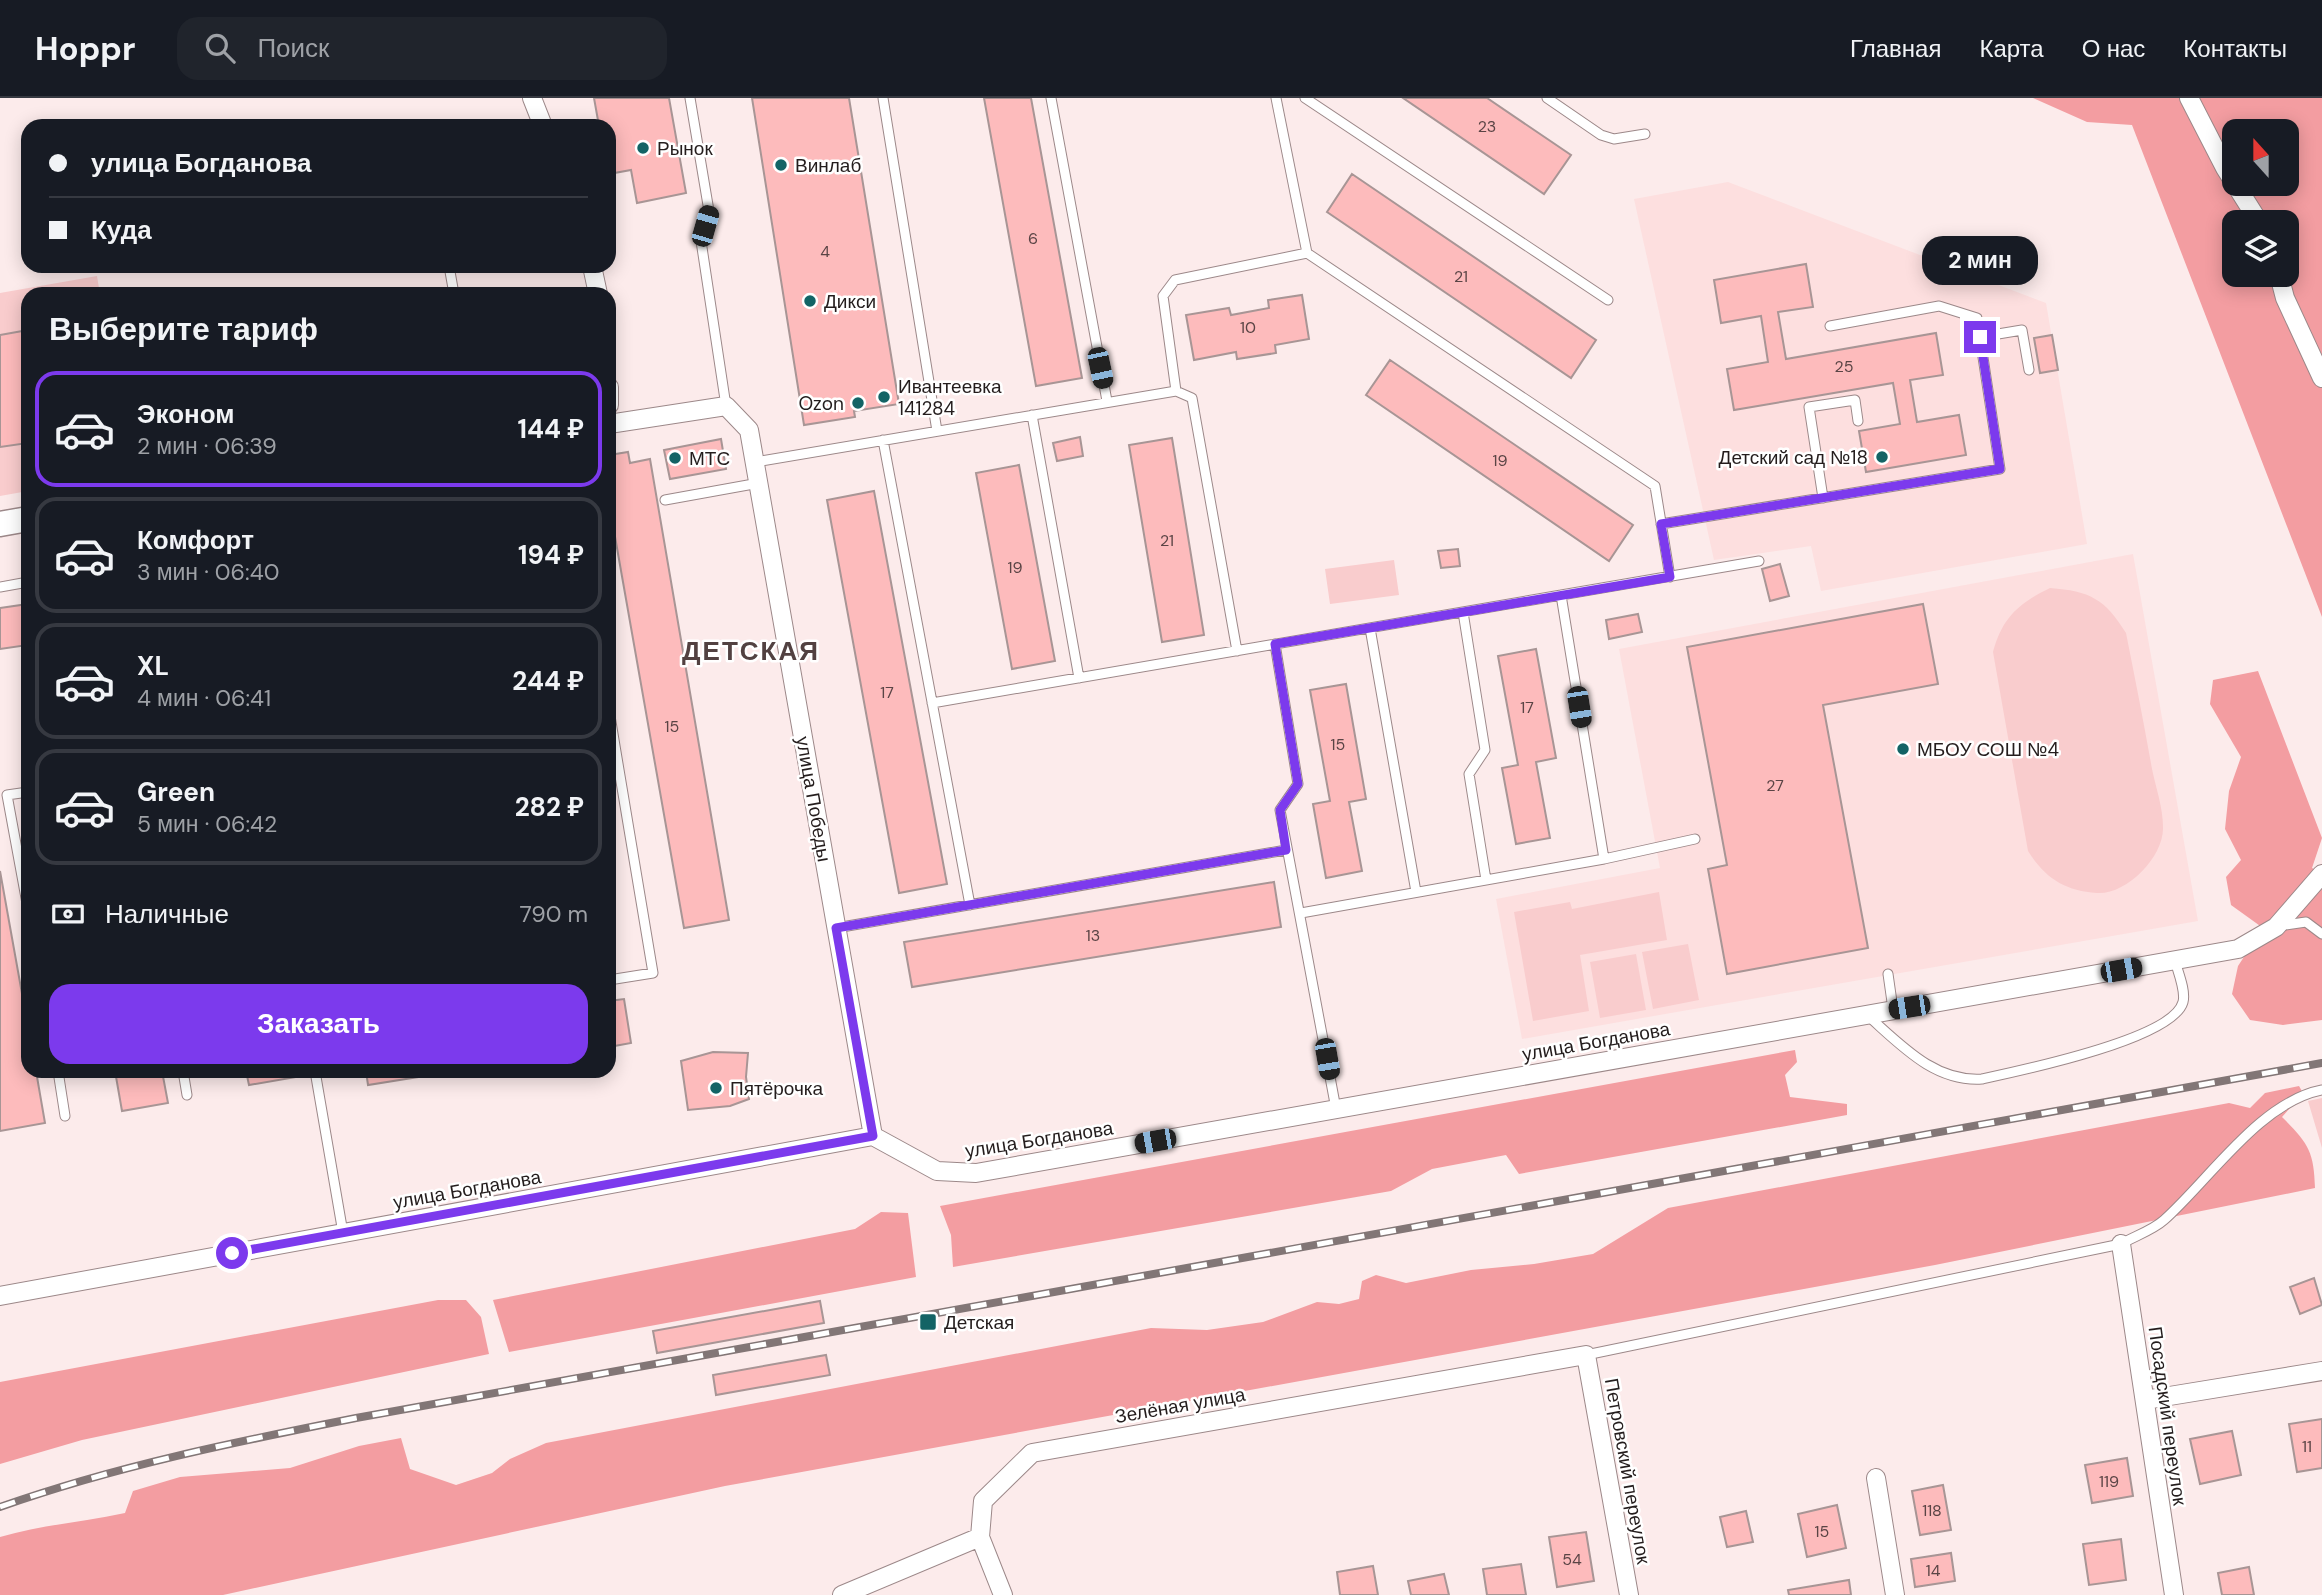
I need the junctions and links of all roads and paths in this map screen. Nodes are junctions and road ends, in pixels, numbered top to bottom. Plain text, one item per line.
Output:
1 (532, 98) edge
2 (690, 98) edge
3 (883, 98) edge
4 (1051, 98) edge
5 (1276, 98) edge
6 (1305, 98) edge
7 (1547, 98) edge
8 (2189, 98) edge
9 (540, 119) edge
10 (1645, 134) dead end
11 (2251, 210) edge
12 (1307, 253) junction
13 (2282, 287) edge
14 (1608, 300) dead end
15 (1830, 326) dead end
16 (1980, 337) junction
17 (2029, 370) dead end
18 (2322, 378) edge
19 (1177, 391) junction
20 (1107, 401) junction
21 (726, 406) junction
22 (1032, 415) junction
23 (1858, 421) dead end
24 (616, 423) edge
25 (937, 431) junction
26 (883, 440) junction
27 (755, 462) junction
28 (759, 483) junction
29 (1823, 498) junction
30 (665, 500) dead end
31 (21, 520) edge
32 (0, 524) edge
33 (1661, 524) junction
34 (1759, 561) dead end
35 (1670, 577) junction
36 (21, 583) edge
37 (0, 587) edge
38 (1561, 595) junction
39 (1463, 612) junction
40 (1370, 628) junction
41 (1275, 644) junction
42 (1237, 651) junction
43 (1079, 678) junction
44 (932, 703) junction
45 (616, 780) edge
46 (21, 793) edge
47 (1695, 839) dead end
48 (1286, 850) junction
49 (1604, 859) junction
50 (21, 871) edge
51 (2322, 874) edge
52 (1486, 880) junction
53 (1416, 892) junction
54 (970, 905) junction
55 (1301, 912) junction
56 (2276, 926) junction
57 (836, 928) junction
58 (2322, 934) edge
59 (2175, 961) junction
60 (1888, 974) dead end
61 (616, 979) edge
62 (1893, 1009) junction
63 (1866, 1014) junction
64 (59, 1078) edge
65 (184, 1078) edge
66 (316, 1078) edge
67 (2322, 1090) edge
68 (187, 1095) dead end
69 (1336, 1110) junction
70 (65, 1116) dead end
71 (873, 1136) junction
72 (343, 1233) junction
73 (2121, 1244) junction
74 (0, 1296) edge
75 (1586, 1355) junction
76 (2322, 1371) edge
77 (2145, 1400) junction
78 (1876, 1478) dead end
79 (980, 1537) junction
80 (842, 1595) edge
81 (1003, 1595) edge
82 (1629, 1595) edge
83 (1895, 1595) edge
84 (2174, 1595) edge

1 - 9 street
2 - 21 lane
3 - 25 lane
4 - 20 lane
5 - 12 lane
6 - 14 lane
7 - 10 lane
8 - 11 street
12 - 19 lane
12 - 33 lane
13 - 18 street
15 - 16 lane
16 - 17 lane
16 - 29 lane
19 - 20 lane
19 - 42 lane
20 - 22 lane
21 - 24 street
21 - 27 street, улица Победы
22 - 25 lane
22 - 43 lane
23 - 29 lane
25 - 26 lane
26 - 27 lane
26 - 44 lane
27 - 28 street, улица Победы
28 - 30 lane
28 - 57 street, улица Победы
29 - 33 lane
31 - 32 street
33 - 35 lane
34 - 35 lane
35 - 38 lane
36 - 37 lane
38 - 39 lane
38 - 49 lane
39 - 40 lane
39 - 52 lane
40 - 41 lane
40 - 53 lane
41 - 42 lane
41 - 48 lane
42 - 43 lane
43 - 44 lane
44 - 54 lane
45 - 61 lane
46 - 50 lane
47 - 49 lane
48 - 54 lane
48 - 55 lane
49 - 52 lane
51 - 56 street, улица Богданова
52 - 53 lane
53 - 55 lane
54 - 57 lane
55 - 69 lane
56 - 58 lane
56 - 59 street, улица Богданова
57 - 71 street, улица Победы
59 - 62 street, улица Богданова
59 - 63 lane
60 - 62 lane
62 - 63 street, улица Богданова
63 - 69 street, улица Богданова
64 - 70 lane
65 - 68 lane
66 - 72 lane
67 - 73 lane
69 - 71 street, улица Богданова
71 - 72 street, улица Богданова
72 - 74 street, улица Богданова
73 - 75 lane
73 - 77 street, Посадский переулок
75 - 79 street, Зелёная улица
75 - 82 street, Петровский переулок
76 - 77 street
77 - 84 street, Посадский переулок
78 - 83 street
79 - 80 street
79 - 81 street

